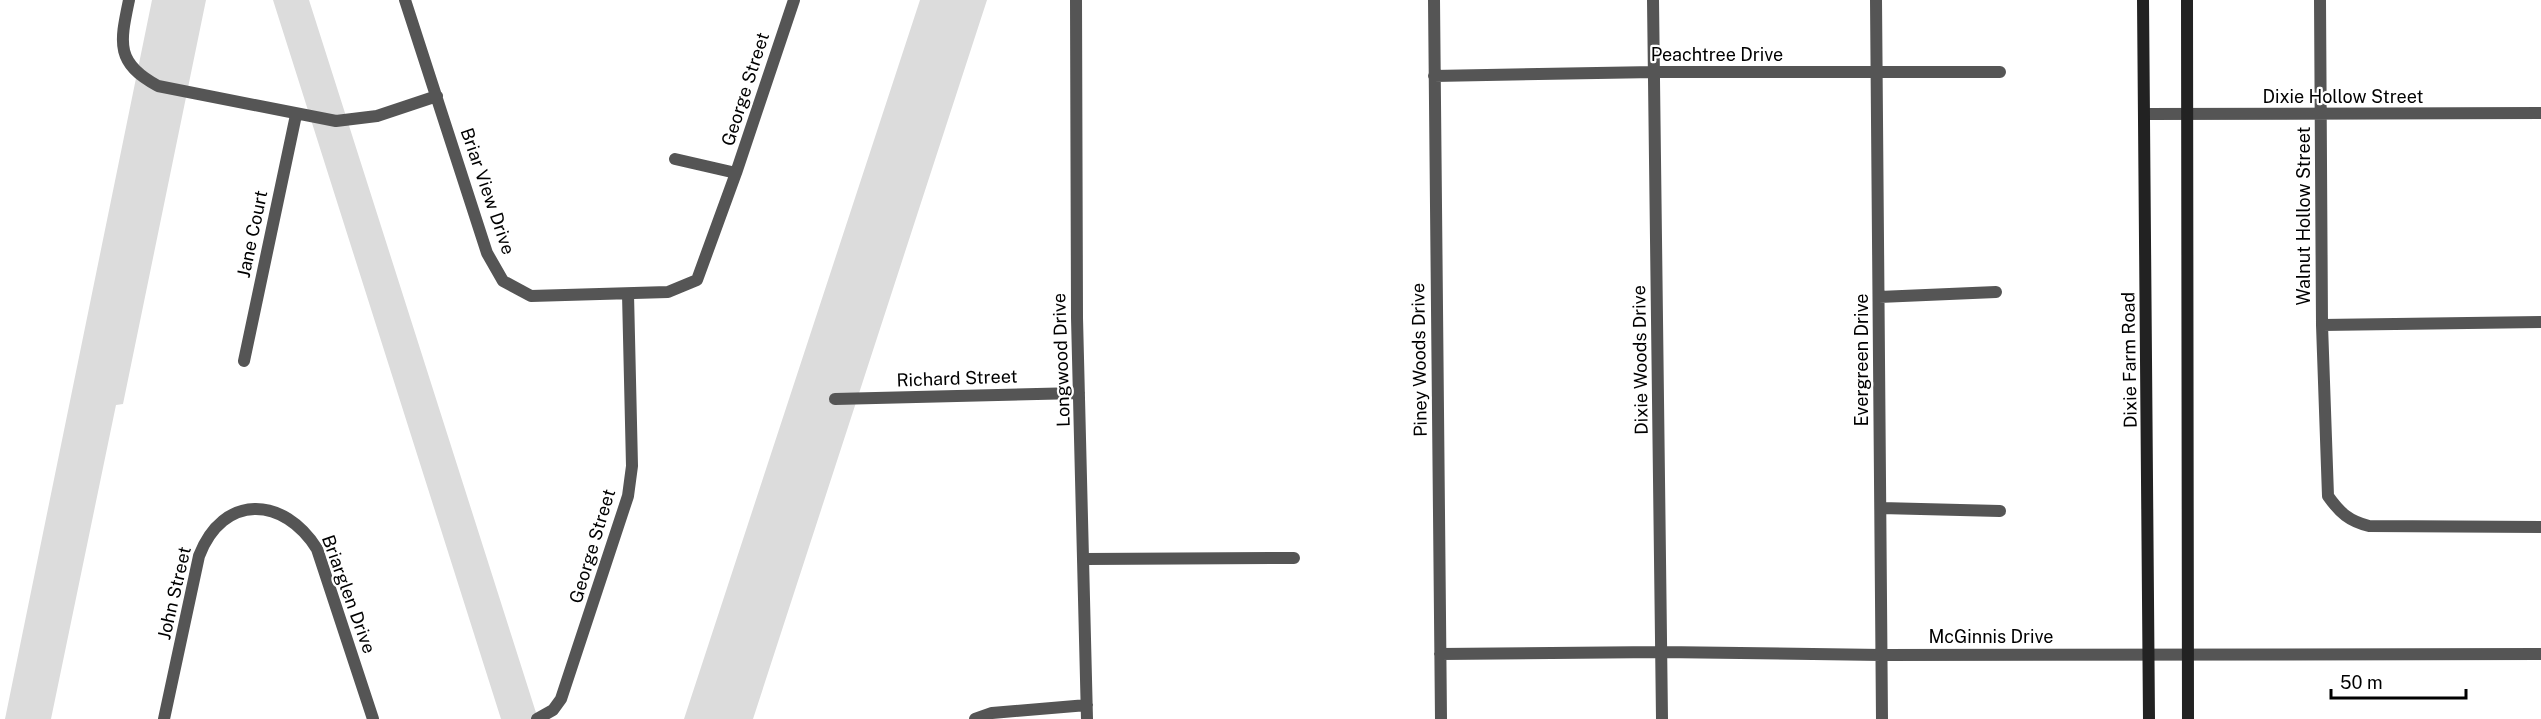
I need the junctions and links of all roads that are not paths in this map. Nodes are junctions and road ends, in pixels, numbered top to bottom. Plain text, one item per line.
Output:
1 (129, 0) edge
2 (405, 0) edge
3 (794, 0) edge
4 (1076, 0) edge
5 (1434, 0) edge
6 (1653, 0) edge
7 (1876, 0) edge
8 (2143, 0) edge
9 (2187, 0) edge
10 (2320, 0) edge
11 (1655, 72) junction
12 (2000, 72) dead end
13 (1877, 73) junction
14 (1434, 76) junction
15 (437, 96) junction
16 (2541, 113) edge
17 (2144, 114) junction
18 (2189, 114) junction
19 (2321, 114) junction
20 (296, 115) junction
21 (675, 159) dead end
22 (736, 173) junction
23 (706, 256) joint
24 (1996, 292) dead end
25 (628, 294) junction
26 (1879, 297) junction
27 (2541, 322) edge
28 (2322, 325) junction
29 (244, 361) dead end
30 (1079, 393) junction
31 (835, 399) dead end
32 (260, 508) joint
33 (1881, 508) junction
34 (2000, 511) dead end
35 (2541, 527) edge
36 (1294, 558) dead end
37 (1085, 559) junction
38 (1661, 652) junction
39 (1440, 654) junction
40 (2150, 654) junction
41 (2188, 654) junction
42 (2541, 654) edge
43 (1882, 655) junction
44 (1087, 705) junction
45 (164, 719) edge
46 (373, 719) edge
47 (537, 719) edge
48 (975, 719) edge
49 (1088, 719) edge
50 (1441, 719) edge
51 (1662, 719) edge
52 (1882, 719) edge
53 (2149, 719) edge
54 (2188, 719) edge

1 - 20 street
2 - 15 street, Briar View Drive
3 - 22 street, George Street
4 - 30 street, Longwood Drive
5 - 14 street, Piney Woods Drive
6 - 11 street, Dixie Woods Drive
7 - 13 street, Evergreen Drive
8 - 17 main road, Dixie Farm Road
9 - 18 main road
10 - 19 street, Walnut Hollow Street
11 - 13 street, Peachtree Drive
11 - 14 street, Peachtree Drive
11 - 38 street, Dixie Woods Drive
12 - 13 street, Peachtree Drive
13 - 26 street, Evergreen Drive
14 - 39 street, Piney Woods Drive
15 - 20 street
15 - 25 street, Briar View Drive
16 - 19 street, Dixie Hollow Street
17 - 18 street, Dixie Hollow Street
17 - 40 main road, Dixie Farm Road
18 - 19 street, Dixie Hollow Street
18 - 41 main road
19 - 28 street, Walnut Hollow Street
20 - 29 street, Jane Court
21 - 22 street
22 - 23 street, George Street
23 - 25 street, Briar View Drive
24 - 26 street
25 - 47 street, George Street
26 - 33 street, Evergreen Drive
27 - 28 street
28 - 35 street, Walnut Hollow Street
30 - 31 street, Richard Street
30 - 37 street, Longwood Drive
32 - 45 street, John Street
32 - 46 street, Briarglen Drive
33 - 34 street
33 - 43 street, Evergreen Drive
36 - 37 street
37 - 44 street, Longwood Drive
38 - 39 street, McGinnis Drive
38 - 43 street, McGinnis Drive
38 - 51 street, Dixie Woods Drive
39 - 50 street, Piney Woods Drive
40 - 41 street, McGinnis Drive
40 - 43 street, McGinnis Drive
40 - 53 main road, Dixie Farm Road
41 - 42 street, McGinnis Drive
41 - 54 main road
43 - 52 street, Evergreen Drive
44 - 48 street
44 - 49 street, Longwood Drive

